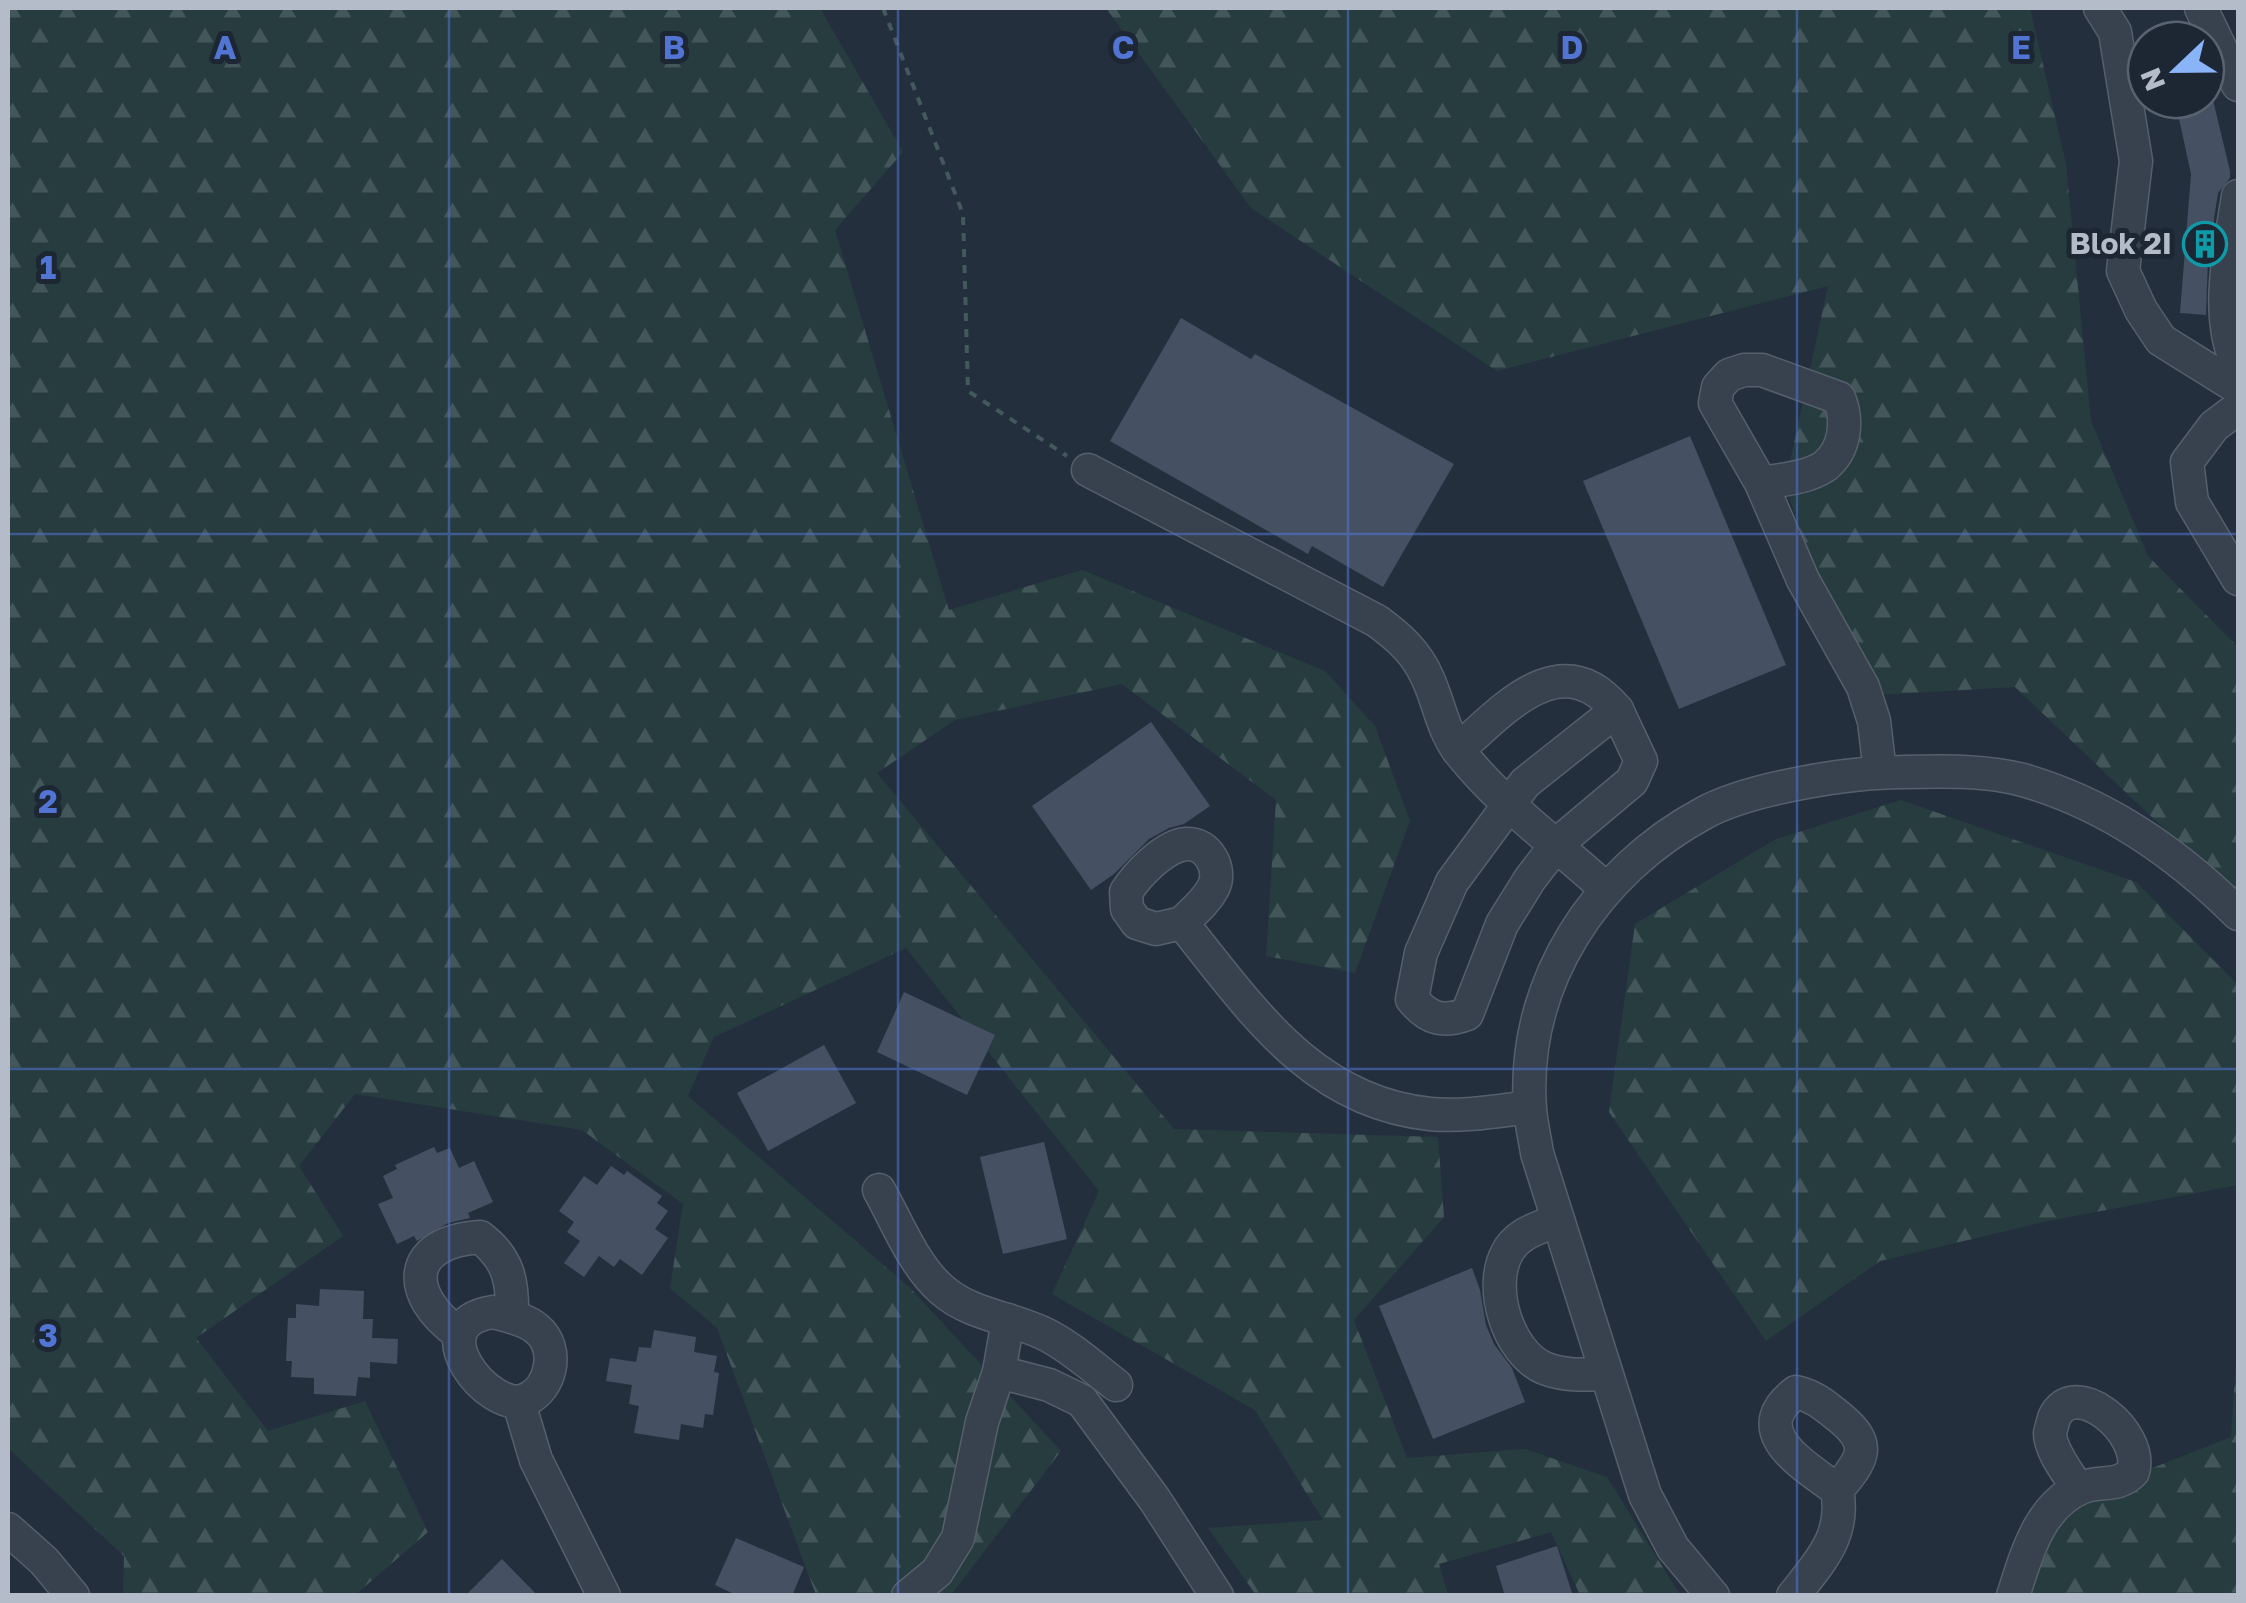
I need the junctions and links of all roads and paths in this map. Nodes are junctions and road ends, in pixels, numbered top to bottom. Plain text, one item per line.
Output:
1 (883, 8) edge
2 (2100, 8) edge
3 (2201, 8) edge
4 (2238, 85) edge
5 (2238, 196) edge
6 (2238, 366) edge
7 (2238, 388) edge
8 (2238, 408) edge
9 (1088, 470) joint
10 (1761, 483) dead end
11 (2238, 580) edge
12 (1618, 710) junction
13 (1458, 750) junction
14 (1880, 772) junction
15 (1508, 802) junction
16 (1556, 844) junction
17 (1606, 890) junction
18 (2238, 914) edge
19 (1182, 923) dead end
20 (1530, 1107) junction
21 (879, 1190) dead end
22 (1558, 1220) junction
23 (512, 1317) junction
24 (1008, 1320) junction
25 (458, 1334) junction
26 (999, 1372) junction
27 (1606, 1374) junction
28 (1116, 1386) dead end
29 (519, 1403) junction
30 (2078, 1489) dead end
31 (1838, 1490) dead end
32 (8, 1529) edge
33 (73, 1596) edge
34 (604, 1596) edge
35 (908, 1596) edge
36 (1217, 1596) edge
37 (1712, 1596) edge
38 (1793, 1596) edge
39 (2013, 1596) edge

1 - 9 path
2 - 7 street
3 - 4 street
5 - 6 street
8 - 11 street
9 - 13 street
10 - 14 street
12 - 13 street
12 - 15 street
12 - 16 street
13 - 15 street
14 - 17 street
14 - 18 street
15 - 16 street
15 - 16 street
16 - 17 street
17 - 20 street
19 - 20 street
20 - 22 street
21 - 24 street
22 - 27 street
22 - 27 street
23 - 25 street
23 - 25 street
23 - 29 street
24 - 26 street
24 - 28 street
25 - 29 street
26 - 35 street
26 - 36 street
27 - 37 street
29 - 34 street
30 - 39 street
31 - 38 street
32 - 33 street

